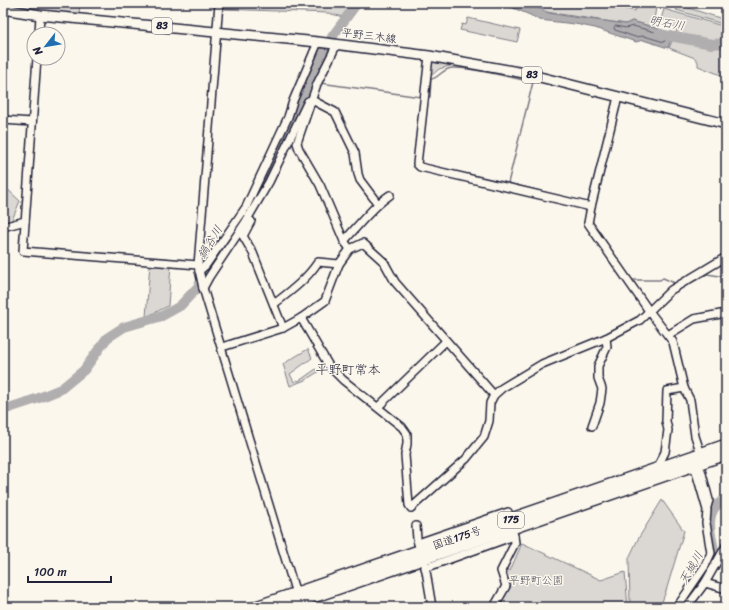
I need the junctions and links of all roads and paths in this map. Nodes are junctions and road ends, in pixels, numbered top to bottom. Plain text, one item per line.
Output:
1 (218, 4) edge
2 (3, 9) edge
3 (40, 15) junction
4 (39, 26) edge
5 (216, 32) junction
6 (320, 42) junction
7 (336, 44) junction
8 (429, 56) junction
9 (36, 66) edge
10 (618, 97) junction
11 (312, 100) junction
12 (3, 120) edge
13 (32, 122) junction
14 (726, 124) edge
15 (260, 177) junction
16 (269, 182) junction
17 (390, 195) dead end
18 (378, 204) junction
19 (591, 207) junction
20 (25, 221) junction
21 (3, 227) edge
22 (344, 241) junction
23 (350, 249) junction
24 (726, 257) edge
25 (339, 264) junction
26 (199, 268) junction
27 (203, 288) junction
28 (274, 304) junction
29 (649, 311) junction
30 (726, 313) edge
31 (301, 318) junction
32 (283, 328) junction
33 (668, 335) junction
34 (606, 338) junction
35 (446, 340) junction
36 (222, 347) junction
37 (684, 388) junction
38 (494, 395) junction
39 (378, 407) junction
40 (592, 426) dead end
41 (726, 445) edge
42 (697, 450) junction
43 (726, 454) edge
44 (661, 467) junction
45 (698, 468) junction
46 (416, 526) dead end
47 (512, 529) junction
48 (726, 546) edge
49 (422, 555) junction
50 (709, 568) junction
51 (705, 583) junction
52 (726, 589) edge
53 (297, 598) junction
54 (256, 607) edge
55 (284, 607) edge
56 (432, 607) edge
57 (494, 607) edge
58 (677, 607) edge
59 (687, 607) edge

1 - 5 street
2 - 3 main road, 平野三木線 / 83
3 - 4 street
3 - 5 main road, 平野三木線 / 83
5 - 6 main road, 平野三木線 / 83
5 - 26 street
6 - 7 main road, 平野三木線 / 83
6 - 15 street
7 - 8 main road, 平野三木線 / 83
7 - 11 street
8 - 10 main road, 平野三木線 / 83
8 - 19 street
9 - 13 street
10 - 14 main road, 平野三木線 / 83
10 - 19 street
11 - 16 street
11 - 18 street
11 - 22 street
12 - 13 street
13 - 20 street
15 - 16 street
15 - 26 street
16 - 27 street
16 - 28 street
17 - 18 street
18 - 22 street
19 - 29 street
20 - 21 street
20 - 26 street
22 - 23 street
23 - 25 street
23 - 35 street
24 - 29 street
25 - 28 street
25 - 31 street
26 - 27 street
27 - 36 street
28 - 32 street
29 - 33 street
29 - 34 street
30 - 33 street
31 - 32 street
31 - 39 street
32 - 36 street
33 - 37 street
34 - 38 street
34 - 40 street
35 - 38 street
35 - 39 street
36 - 53 street
37 - 42 street
37 - 44 street
38 - 39 street
41 - 42 highway, 国道175号 / 175
42 - 44 highway, 国道175号 / 175
43 - 45 highway, 国道175号 / 175
44 - 47 highway, 国道175号 / 175
45 - 47 highway, 国道175号 / 175
45 - 50 street
46 - 49 street
47 - 49 highway, 国道175号 / 175
47 - 49 street
47 - 57 street
48 - 50 street
49 - 53 highway, 国道175号 / 175
49 - 56 street
50 - 51 street
50 - 58 street
51 - 52 street
51 - 59 street
53 - 54 highway, 国道175号 / 175
53 - 55 highway, 国道175号 / 175

